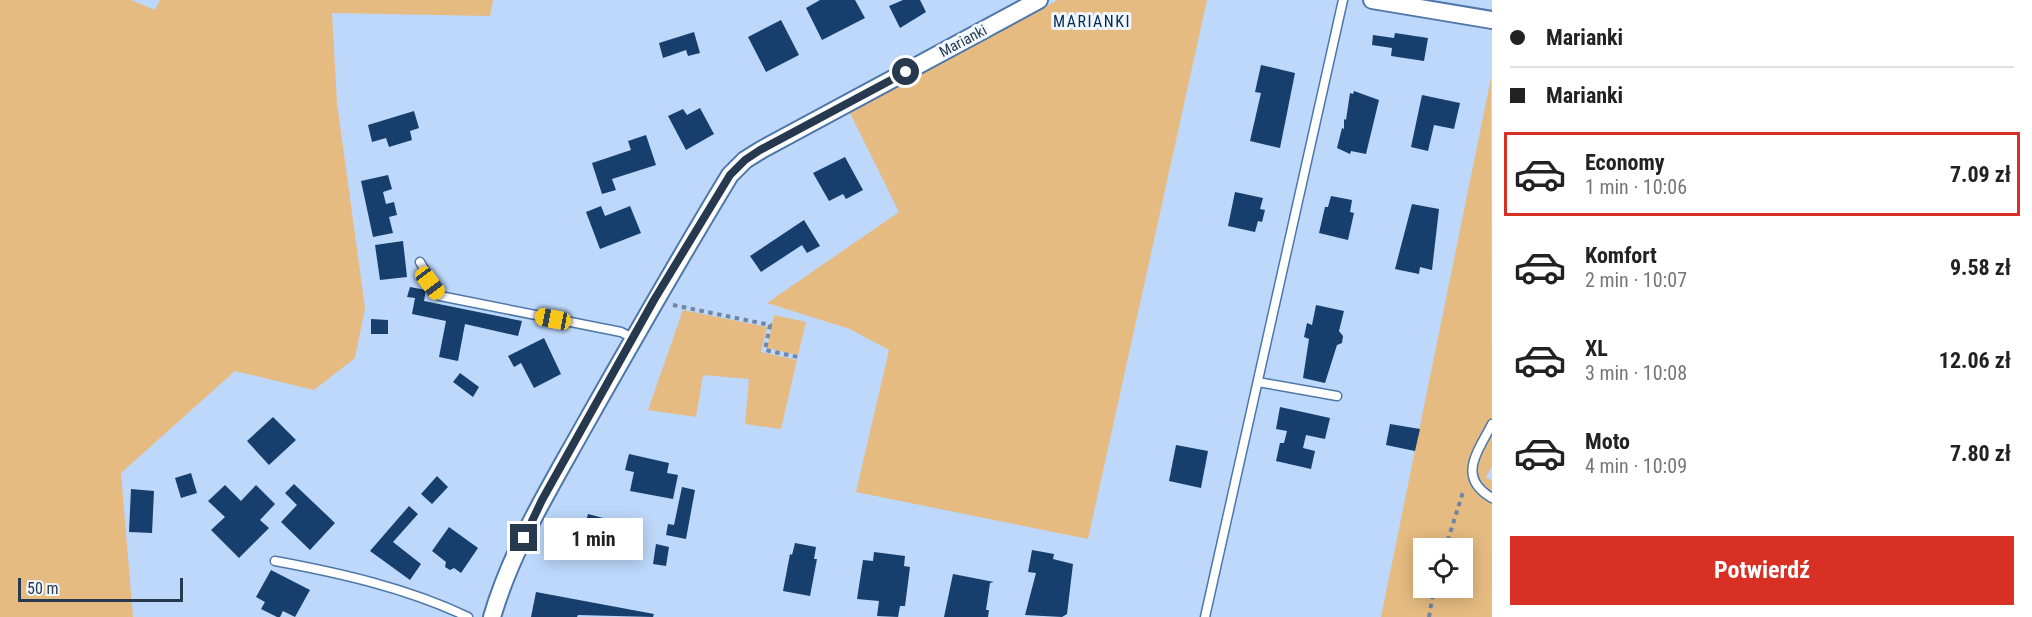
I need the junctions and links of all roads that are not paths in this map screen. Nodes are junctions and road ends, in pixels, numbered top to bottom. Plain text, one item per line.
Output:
1 (1021, 0) edge
2 (1039, 0) edge
3 (1343, 0) edge
4 (1372, 0) edge
5 (1010, 16) junction
6 (1492, 20) edge
7 (420, 262) dead end
8 (633, 338) junction
9 (1258, 382) junction
10 (1336, 396) dead end
11 (1492, 424) edge
12 (1492, 498) edge
13 (274, 561) dead end
14 (468, 617) edge
15 (492, 617) edge
16 (1205, 617) edge

1 - 5 street, Marianki
2 - 5 street, Marianki
3 - 9 lane
4 - 6 street
5 - 8 street, Marianki
7 - 8 lane
8 - 15 street, Marianki
9 - 10 lane
9 - 16 lane
11 - 12 lane
13 - 14 lane

